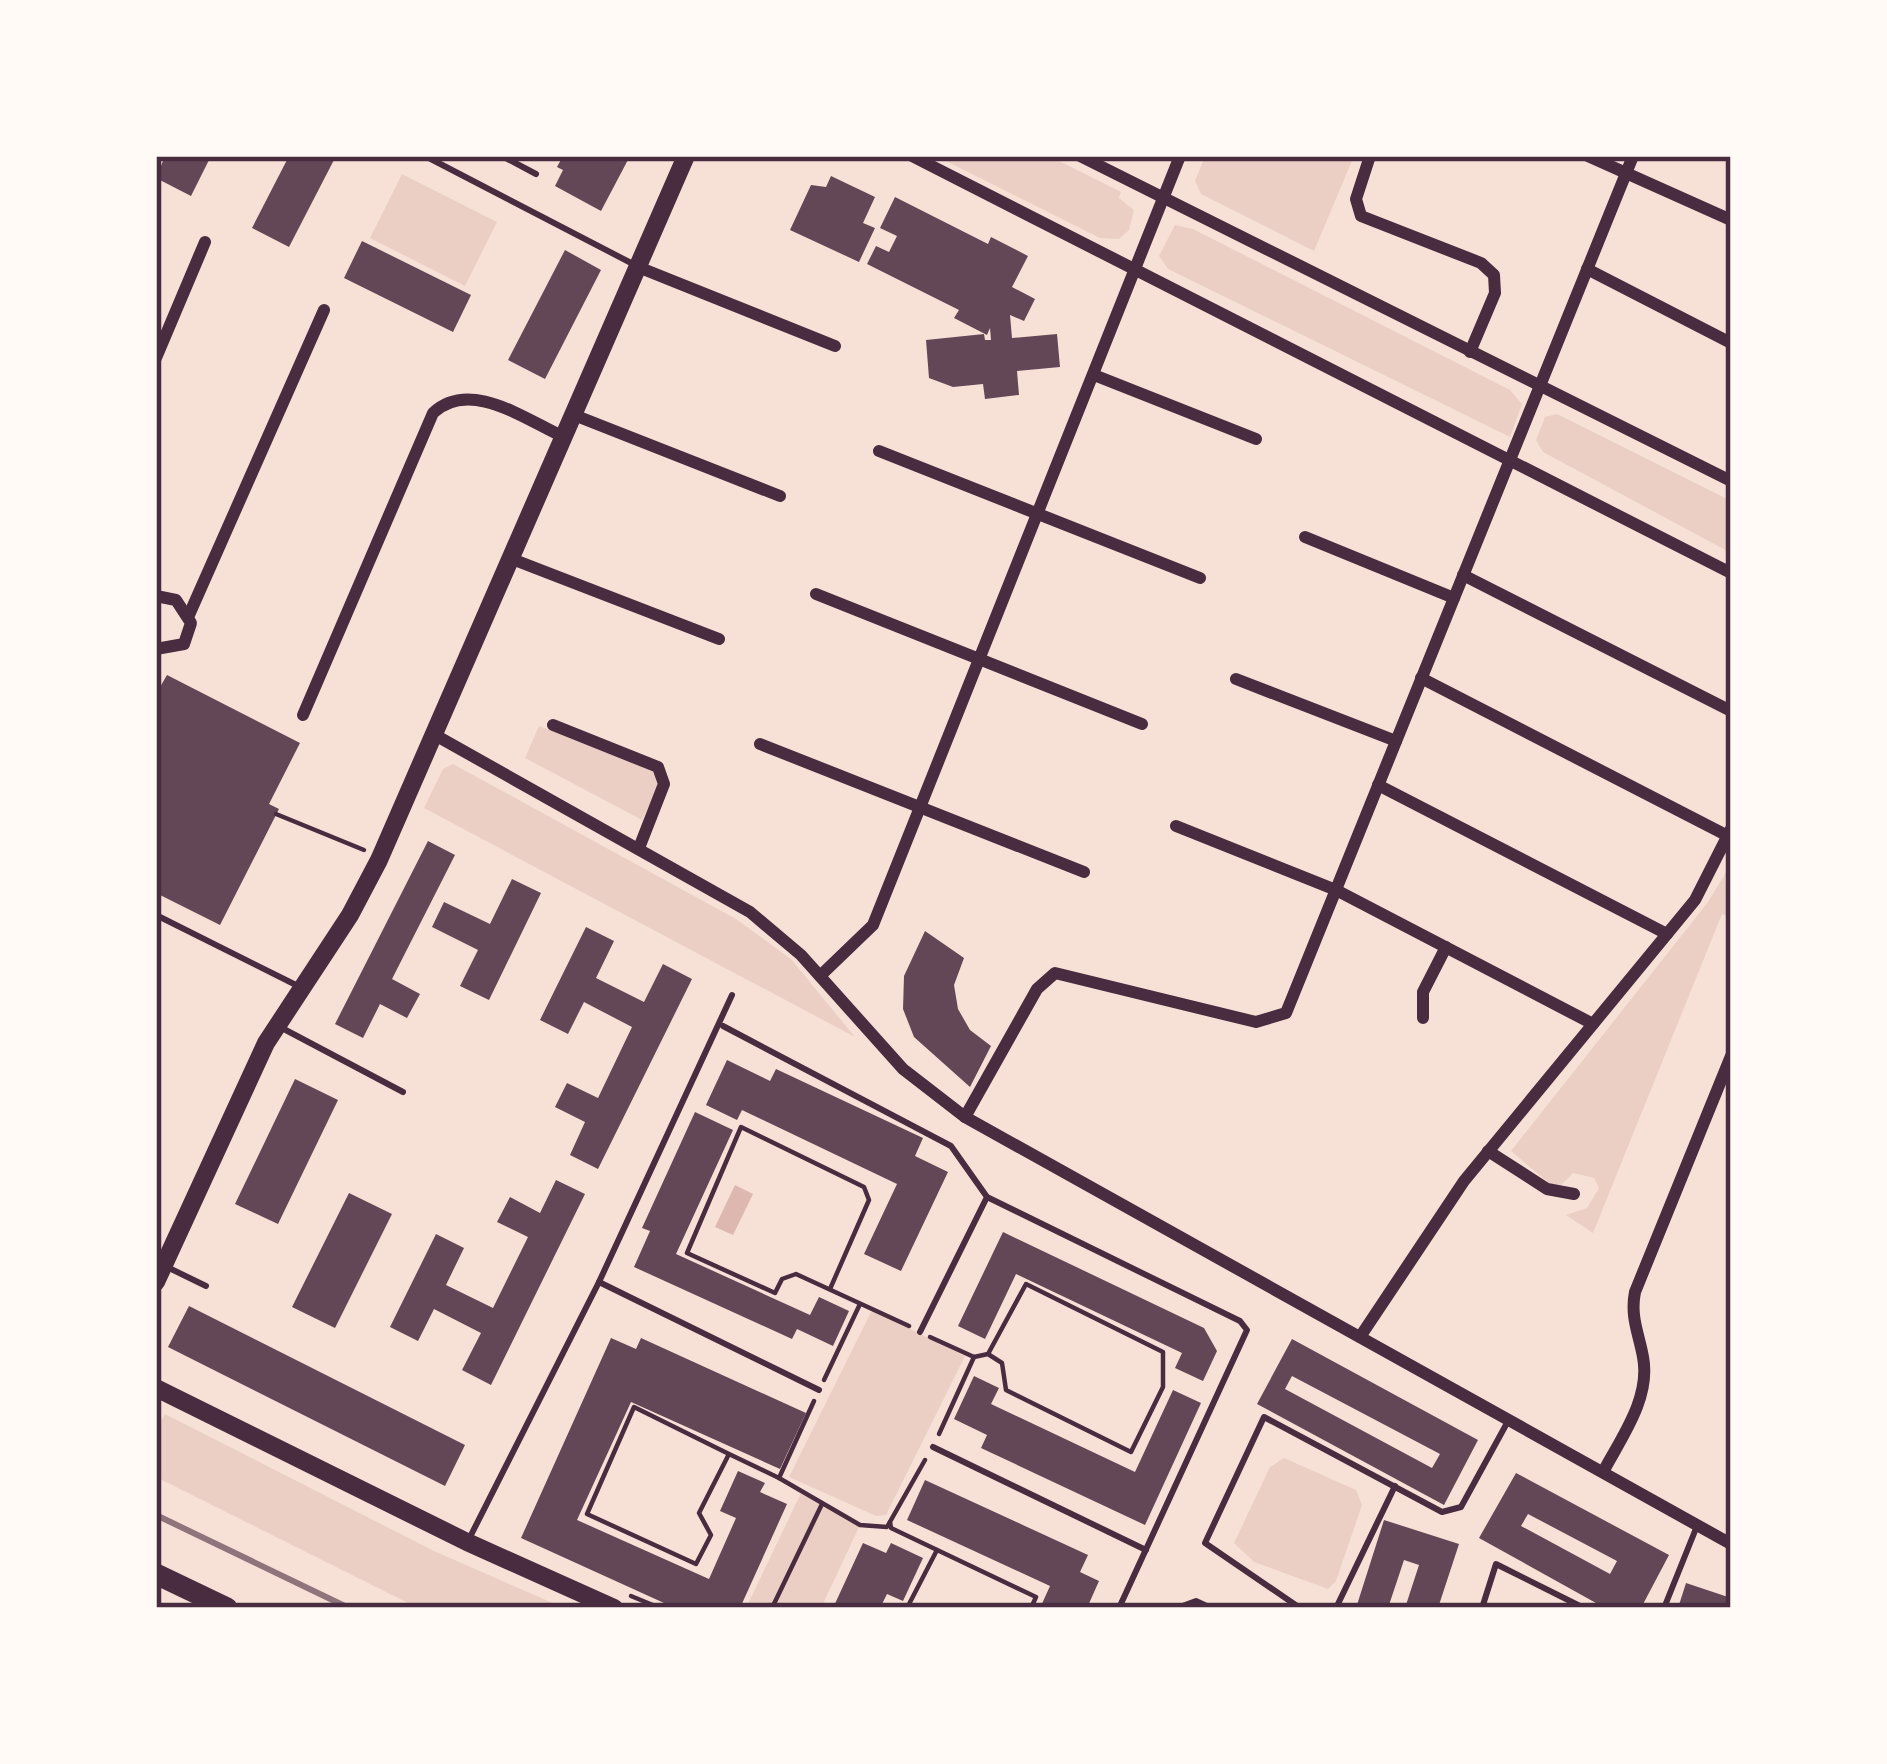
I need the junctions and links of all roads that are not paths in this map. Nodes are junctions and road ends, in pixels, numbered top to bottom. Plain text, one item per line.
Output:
1 (425, 156) edge
2 (502, 156) edge
3 (686, 156) edge
4 (912, 156) edge
5 (1080, 156) edge
6 (1180, 156) edge
7 (1370, 156) edge
8 (1588, 156) edge
9 (1633, 156) edge
10 (1627, 171) junction
11 (536, 174) dead end
12 (1164, 197) junction
13 (1731, 220) edge
14 (205, 242) dead end
15 (638, 267) junction
16 (1135, 268) junction
17 (1587, 269) junction
18 (324, 310) dead end
19 (1731, 343) edge
20 (835, 346) dead end
21 (1470, 352) junction
22 (156, 358) edge
23 (1094, 375) junction
24 (1540, 387) junction
25 (574, 415) junction
26 (564, 437) junction
27 (1256, 439) dead end
28 (879, 451) dead end
29 (1511, 458) junction
30 (1731, 481) edge
31 (780, 496) dead end
32 (1037, 514) junction
33 (1305, 537) dead end
34 (512, 559) junction
35 (1731, 573) edge
36 (1463, 575) junction
37 (1201, 578) dead end
38 (816, 595) dead end
39 (156, 596) edge
40 (1454, 598) junction
41 (189, 615) junction
42 (719, 639) dead end
43 (156, 649) edge
44 (980, 660) junction
45 (1421, 678) junction
46 (1237, 679) dead end
47 (1731, 711) edge
48 (302, 715) dead end
49 (1142, 724) dead end
50 (553, 725) dead end
51 (435, 735) junction
52 (1396, 741) junction
53 (760, 744) dead end
54 (1378, 785) junction
55 (920, 807) junction
56 (1176, 826) dead end
57 (1730, 832) edge
58 (639, 848) junction
59 (1084, 872) dead end
60 (1336, 890) junction
61 (156, 915) edge
62 (1667, 934) junction
63 (1446, 947) junction
64 (820, 976) junction
65 (302, 988) junction
66 (732, 994) dead end
67 (1424, 1018) dead end
68 (1593, 1024) junction
69 (277, 1025) junction
70 (722, 1025) junction
71 (1731, 1057) edge
72 (403, 1092) dead end
73 (965, 1117) junction
74 (1489, 1151) junction
75 (1574, 1194) dead end
76 (987, 1197) junction
77 (160, 1274) edge
78 (599, 1282) junction
79 (206, 1286) dead end
80 (920, 1332) dead end
81 (1360, 1337) junction
82 (819, 1390) road end
83 (159, 1391) edge
84 (1509, 1420) junction
85 (933, 1447) road end
86 (1603, 1472) junction
87 (1395, 1486) junction
88 (1697, 1526) junction
89 (467, 1542) junction
90 (1731, 1544) edge
91 (1147, 1550) junction
92 (156, 1574) edge
93 (227, 1608) edge
94 (614, 1608) edge
95 (1119, 1608) edge
96 (1178, 1608) edge
97 (1211, 1608) edge
98 (1300, 1608) edge
99 (1336, 1608) edge
100 (1482, 1608) edge
101 (1584, 1608) edge
102 (1664, 1608) edge

1 - 15 lane
2 - 11 lane
3 - 15 main road
4 - 16 street
5 - 12 street
6 - 12 street
7 - 21 street
8 - 10 street
9 - 10 street
10 - 13 street
10 - 17 street
12 - 16 street
12 - 21 street
14 - 22 street
15 - 20 street
15 - 25 main road
16 - 23 street
16 - 29 street
17 - 19 street
17 - 24 street
18 - 41 street
21 - 24 street
23 - 27 street
23 - 32 street
24 - 29 street
24 - 30 street
25 - 26 main road
25 - 31 street
26 - 34 main road
26 - 48 street
28 - 32 street
29 - 35 street
29 - 36 street
32 - 37 street
32 - 44 street
33 - 40 street
34 - 42 street
34 - 51 main road
36 - 40 street
36 - 47 street
38 - 44 street
39 - 41 street
40 - 45 street
41 - 43 street
44 - 49 street
44 - 55 street
45 - 52 street
45 - 57 street
46 - 52 street
50 - 58 street
51 - 58 street
51 - 65 main road
52 - 54 street
53 - 55 street
54 - 60 street
54 - 62 street
55 - 59 street
55 - 64 street
56 - 60 street
57 - 62 street
58 - 64 street
60 - 63 street
60 - 73 street
61 - 65 lane
62 - 68 street
63 - 67 street
63 - 68 street
64 - 73 street
65 - 69 main road
66 - 70 lane
68 - 74 street
69 - 72 lane
69 - 77 main road
70 - 76 lane
70 - 78 lane
71 - 86 street
73 - 81 street
74 - 75 street
74 - 81 street
76 - 80 lane
76 - 91 lane
77 - 79 lane
78 - 82 lane
78 - 89 lane
81 - 84 street
83 - 89 main road
84 - 86 street
84 - 87 lane
85 - 91 lane
86 - 88 street
87 - 98 lane
87 - 99 lane
88 - 90 street
88 - 102 lane
89 - 94 main road
91 - 95 lane
92 - 93 highway
96 - 97 lane
100 - 101 lane

